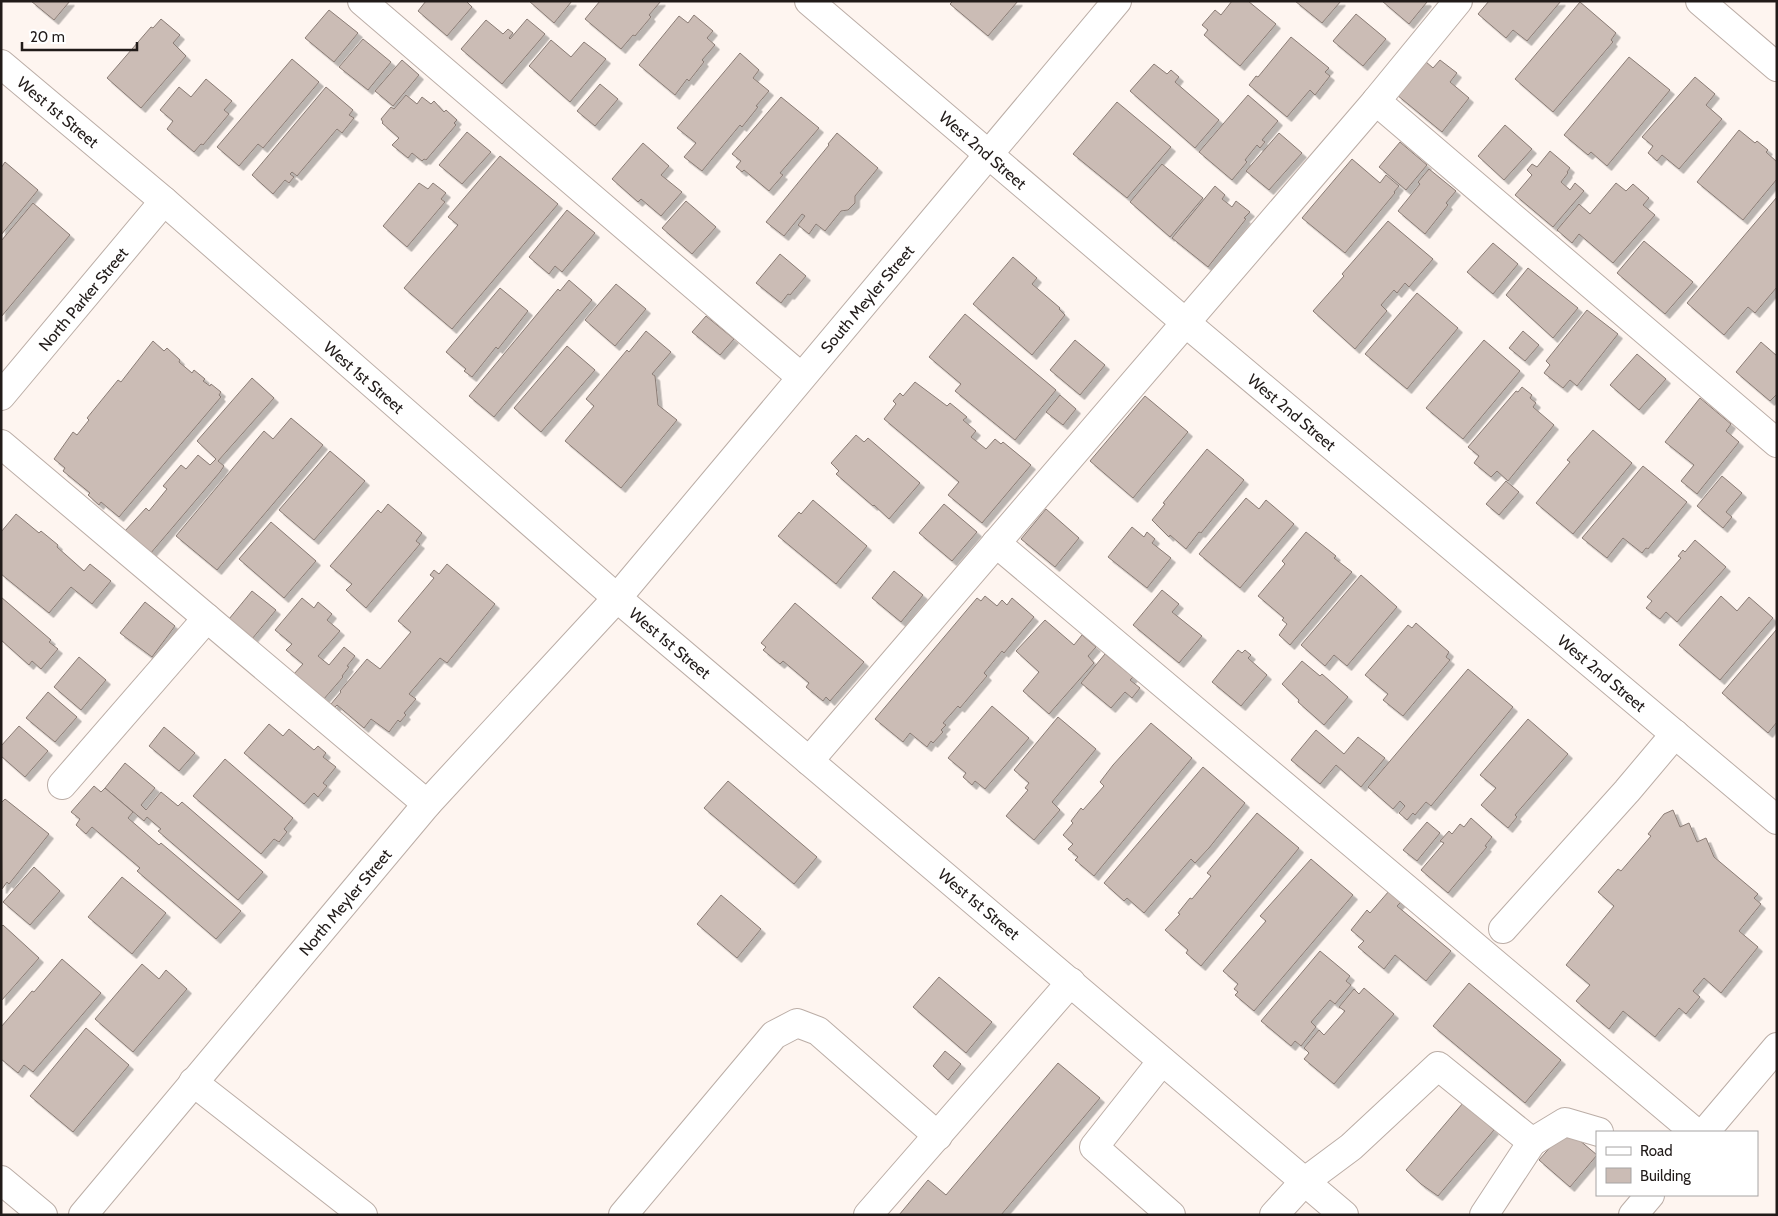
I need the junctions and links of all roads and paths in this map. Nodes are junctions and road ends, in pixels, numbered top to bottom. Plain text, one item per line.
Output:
1 (362, 1) edge
2 (810, 1) edge
3 (1117, 1) edge
4 (1458, 1) edge
5 (1700, 1) edge
6 (1, 64) edge
7 (1777, 67) edge
8 (1376, 101) junction
9 (989, 155) junction
10 (164, 201) junction
11 (1186, 323) junction
12 (801, 377) junction
13 (1, 396) edge
14 (1777, 443) edge
15 (1, 444) edge
16 (996, 543) junction
17 (617, 598) junction
18 (207, 618) junction
19 (1675, 734) junction
20 (809, 761) junction
21 (62, 786) dead end
22 (427, 804) junction
23 (1777, 820) edge
24 (1503, 929) dead end
25 (1071, 982) junction
26 (1777, 1047) edge
27 (1162, 1061) junction
28 (193, 1082) junction
29 (1596, 1131) edge
30 (1694, 1131) edge
31 (1706, 1131) edge
32 (938, 1136) junction
33 (1532, 1142) junction
34 (1, 1180) edge
35 (1304, 1182) junction
36 (1649, 1196) edge
37 (43, 1215) edge
38 (83, 1215) edge
39 (363, 1215) edge
40 (623, 1215) edge
41 (868, 1215) edge
42 (1171, 1215) edge
43 (1274, 1215) edge
44 (1344, 1215) edge
45 (1484, 1215) edge
46 (1633, 1215) edge

1 - 12 street
2 - 9 street, West 2nd Street
3 - 9 street, South Meyler Street
4 - 8 street
5 - 7 street
6 - 10 street, West 1st Street
8 - 11 street
8 - 14 street
9 - 11 street, West 2nd Street
9 - 12 street, South Meyler Street
10 - 13 street, North Parker Street
10 - 17 street, West 1st Street
11 - 16 street
11 - 19 street, West 2nd Street
12 - 17 street, South Meyler Street
15 - 18 street
16 - 20 street
16 - 30 street
17 - 20 street, West 1st Street
17 - 22 street, North Meyler Street
18 - 21 street
18 - 22 street
19 - 23 street, West 2nd Street
19 - 24 street
20 - 25 street, West 1st Street
22 - 28 street, North Meyler Street
25 - 27 street, West 1st Street
25 - 32 street
26 - 31 street
27 - 35 street, West 1st Street
27 - 42 street
28 - 38 street, North Meyler Street
28 - 39 street
29 - 33 street
32 - 40 street
32 - 41 street
33 - 35 street
33 - 45 street
34 - 37 street
35 - 43 street
35 - 44 street, West 1st Street
36 - 46 street

